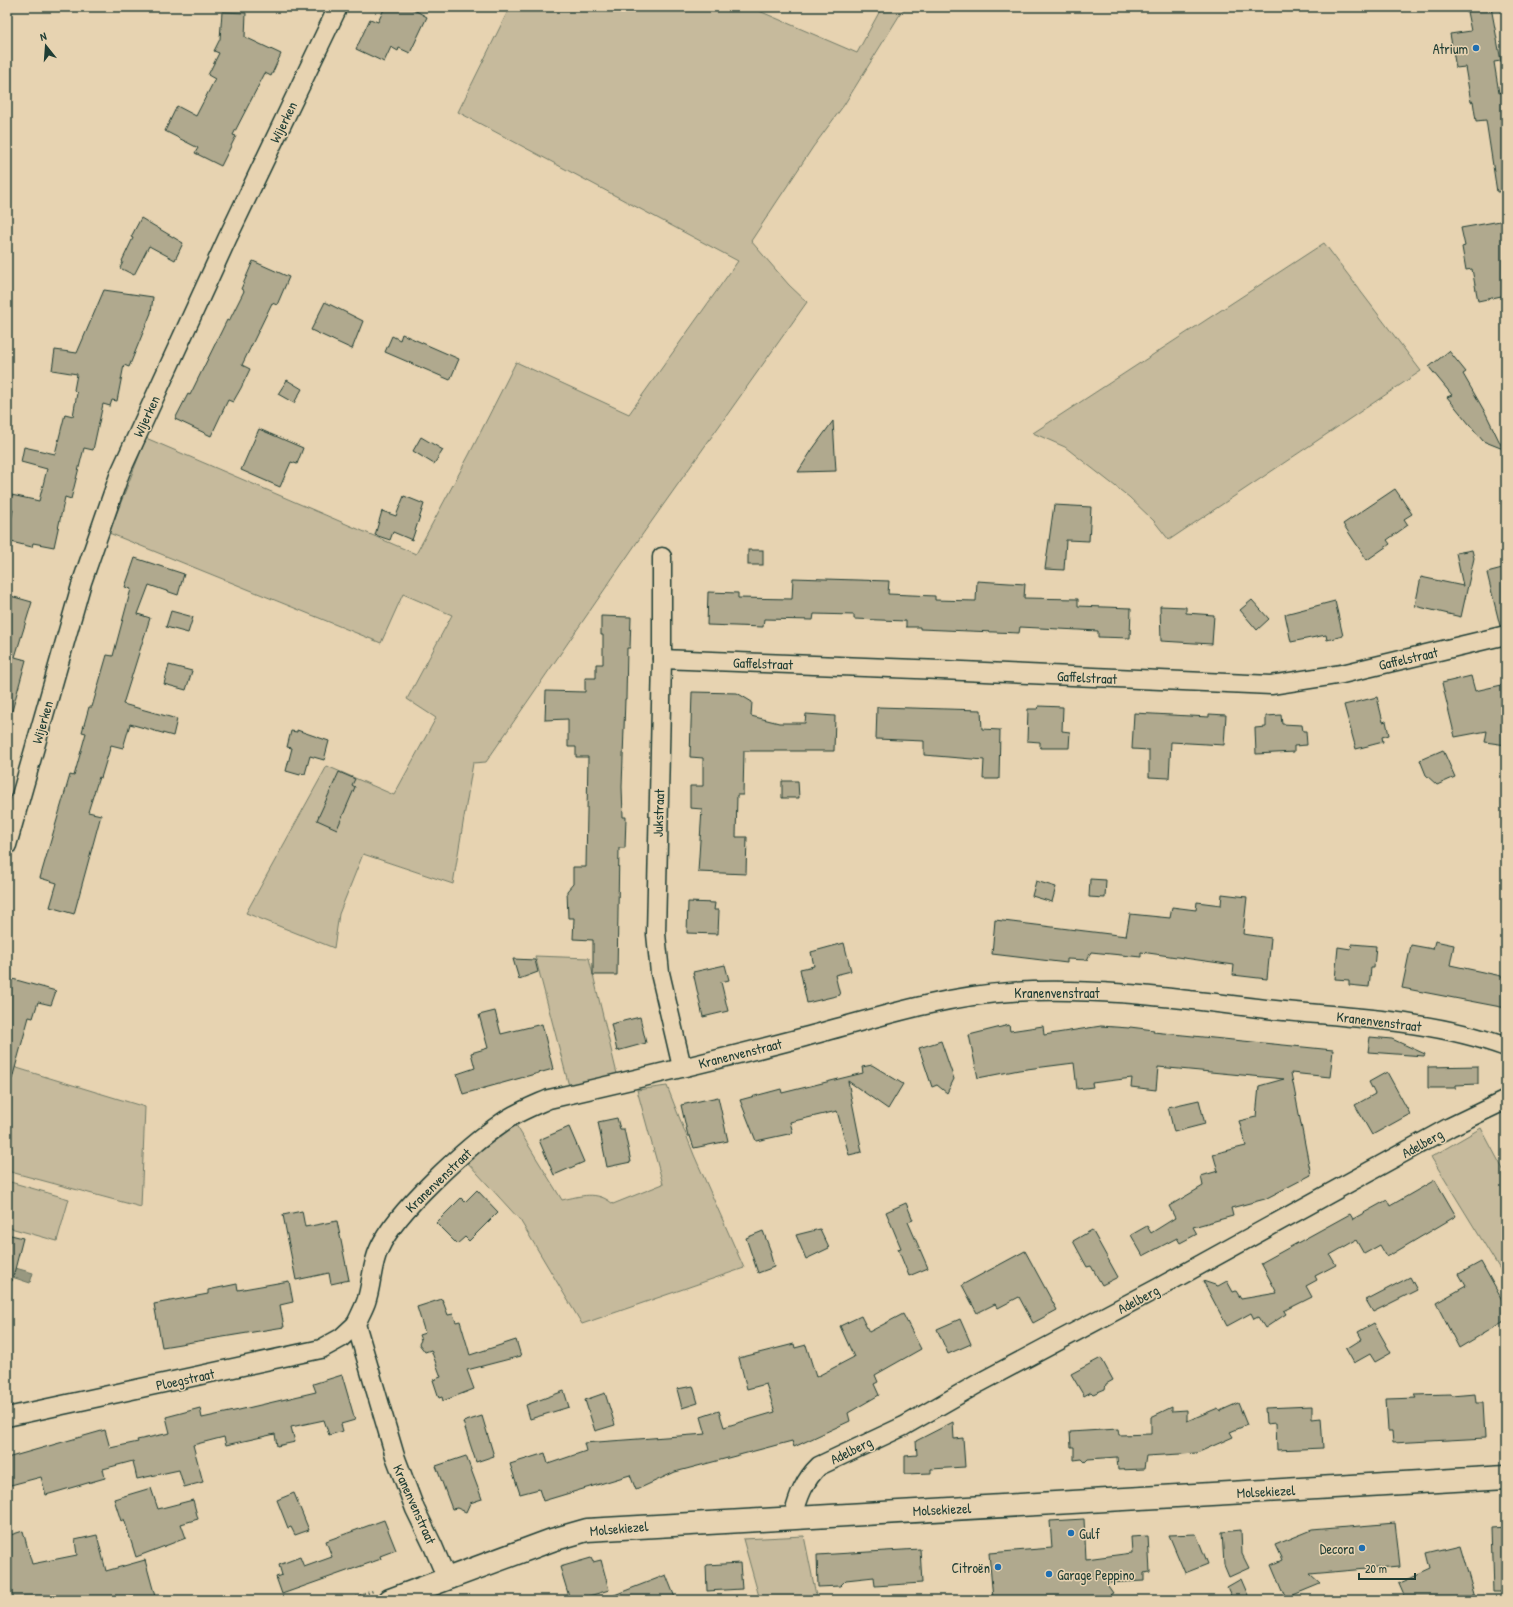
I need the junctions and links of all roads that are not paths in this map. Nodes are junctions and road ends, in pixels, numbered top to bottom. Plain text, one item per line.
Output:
1 (338, 7) edge
2 (662, 557) dead end
3 (1506, 635) edge
4 (662, 659) junction
5 (7, 845) edge
6 (1506, 1047) edge
7 (682, 1067) junction
8 (1506, 1100) edge
9 (356, 1324) junction
10 (7, 1417) edge
11 (1506, 1477) edge
12 (793, 1517) junction
13 (447, 1579) junction
14 (390, 1600) edge

1 - 5 street, Wijerken
2 - 4 street, Jukstraat
3 - 4 street, Gaffelstraat
4 - 7 street, Jukstraat
6 - 7 street, Kranenvenstraat
7 - 9 street, Kranenvenstraat
8 - 12 street, Adelberg
9 - 10 street, Ploegstraat
9 - 13 street, Kranenvenstraat
11 - 12 main road, Molsekiezel
12 - 13 main road, Molsekiezel
13 - 14 main road, Molsekiezel

